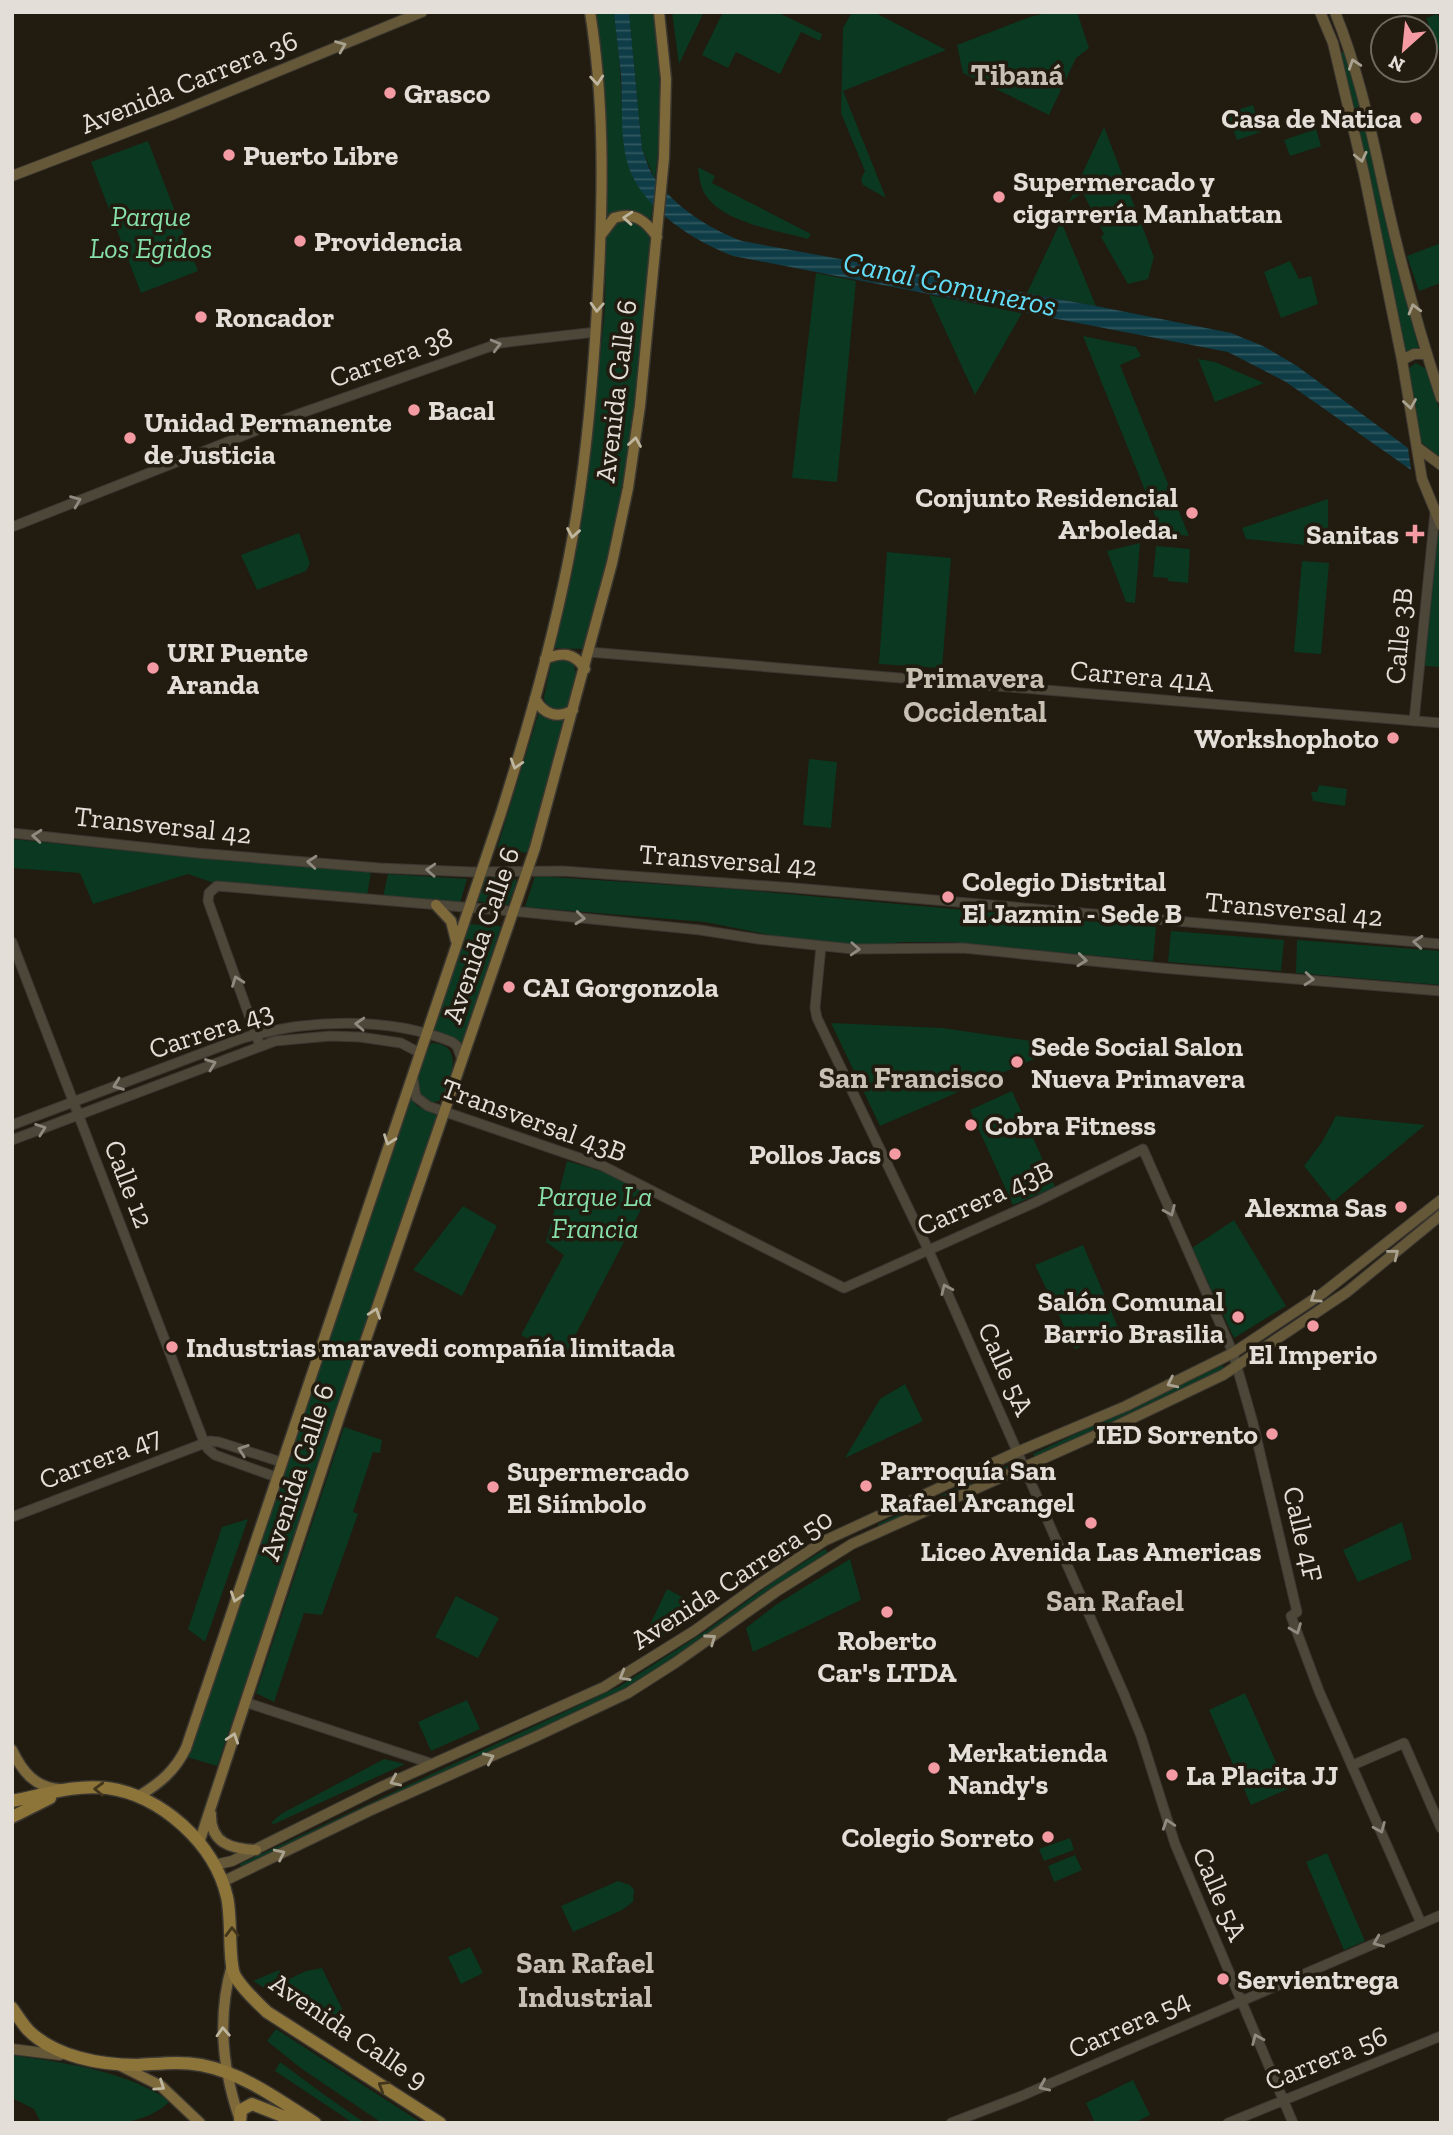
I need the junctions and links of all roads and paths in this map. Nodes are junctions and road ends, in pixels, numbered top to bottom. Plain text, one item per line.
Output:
1 (422, 12) edge
2 (590, 12) edge
3 (659, 12) edge
4 (1320, 12) edge
5 (1335, 12) edge
6 (12, 176) edge
7 (657, 232) junction
8 (600, 236) junction
9 (596, 332) junction
10 (1426, 354) junction
11 (1402, 360) junction
12 (1441, 398) edge
13 (1417, 447) junction
14 (1441, 465) edge
15 (1435, 512) junction
16 (1441, 525) edge
17 (12, 527) edge
18 (589, 652) junction
19 (545, 659) junction
20 (584, 669) junction
21 (535, 698) junction
22 (573, 710) junction
23 (1414, 721) junction
24 (1441, 723) edge
25 (12, 834) edge
26 (527, 871) junction
27 (481, 872) junction
28 (436, 905) junction
29 (468, 908) junction
30 (513, 911) junction
31 (12, 942) edge
32 (457, 944) junction
33 (1441, 944) edge
34 (821, 946) junction
35 (1441, 991) edge
36 (256, 1034) junction
37 (427, 1035) junction
38 (260, 1046) junction
39 (420, 1053) junction
40 (462, 1060) junction
41 (412, 1076) junction
42 (73, 1102) junction
43 (444, 1113) junction
44 (79, 1116) junction
45 (12, 1125) edge
46 (12, 1140) edge
47 (1143, 1149) joint
48 (1441, 1200) edge
49 (1441, 1215) edge
50 (928, 1249) junction
51 (844, 1288) joint
52 (1233, 1353) junction
53 (1237, 1366) junction
54 (204, 1442) junction
55 (1017, 1452) junction
56 (281, 1462) junction
57 (1024, 1466) junction
58 (276, 1477) junction
59 (12, 1517) edge
60 (245, 1702) junction
61 (12, 1750) edge
62 (433, 1765) junction
63 (1353, 1765) junction
64 (66, 1789) junction
65 (139, 1797) junction
66 (13, 1800) edge
67 (212, 1803) junction
68 (12, 1817) edge
69 (1441, 1828) edge
70 (199, 1843) junction
71 (256, 1850) junction
72 (214, 1865) junction
73 (222, 1882) junction
74 (1441, 1915) edge
75 (1421, 1923) junction
76 (232, 1965) junction
77 (12, 1997) edge
78 (1241, 2000) junction
79 (12, 2008) edge
80 (1441, 2036) edge
81 (12, 2049) edge
82 (80, 2058) junction
83 (111, 2063) junction
84 (228, 2073) junction
85 (1283, 2100) junction
86 (240, 2122) edge
87 (200, 2123) edge
88 (300, 2123) edge
89 (315, 2123) edge
90 (440, 2123) edge
91 (951, 2123) edge
92 (1228, 2123) edge
93 (1293, 2123) edge

6 -> 1 main road, Avenida Carrera 36
2 -> 8 main road, Avenida Calle 6
3 - 7 main road, Avenida Calle 6
4 -> 11 main road
10 -> 5 main road
7 -> 8 main road
18 -> 7 main road, Avenida Calle 6
8 -> 9 main road, Avenida Calle 6
17 -> 9 street, Carrera 38
9 -> 19 main road, Avenida Calle 6
10 - 11 main road
10 - 12 main road
11 -> 13 main road
13 - 14 main road
13 - 15 main road
15 - 16 main road
15 - 23 street, Calle 3B
18 - 20 main road, Avenida Calle 6
18 - 23 street, Carrera 41A
19 - 20 main road
19 - 21 main road, Avenida Calle 6
20 - 22 main road, Avenida Calle 6
21 - 22 main road
21 -> 27 main road, Avenida Calle 6
22 - 26 main road, Avenida Calle 6
23 - 24 street, Carrera 41A
27 -> 25 street, Transversal 42
26 - 27 street, Transversal 42
26 - 30 main road, Avenida Calle 6
33 -> 26 street, Transversal 42
27 - 29 main road, Avenida Calle 6
28 - 29 street, Transversal 42
28 - 32 main road
36 -> 28 street, Transversal 42
29 - 30 street, Transversal 42
29 - 32 main road, Avenida Calle 6
30 -> 34 street, Transversal 42
30 - 40 main road, Avenida Calle 6
31 - 42 street, Calle 12
32 - 37 main road, Avenida Calle 6
34 -> 35 street, Transversal 42
34 - 50 street, Calle 5A
37 -> 36 street, Carrera 43
36 - 38 street
36 -> 42 street, Carrera 43
37 - 39 main road, Avenida Calle 6
37 - 40 street, Carrera 43
38 - 39 street, Carrera 43
44 -> 38 street, Carrera 43
39 - 41 main road, Avenida Calle 6
40 - 43 main road, Avenida Calle 6
41 - 43 street, Transversal 43B
41 -> 56 main road, Avenida Calle 6
42 - 44 street, Calle 12
42 - 45 street, Carrera 43
43 - 51 street, Transversal 43B
60 -> 43 main road, Avenida Calle 6
46 -> 44 street, Carrera 43
44 - 54 street, Calle 12
47 - 50 street, Carrera 43B
47 -> 52 street, Calle 4F
48 -> 52 main road, Avenida Carrera 50
53 -> 49 main road, Avenida Carrera 50
50 - 51 street, Carrera 43B
55 -> 50 street, Calle 5A
52 - 53 street, Calle 4F
52 -> 55 main road, Avenida Carrera 50
53 - 57 main road, Avenida Carrera 50
53 -> 63 street, Calle 4F
56 -> 54 street, Carrera 47
54 - 58 street, Carrera 47
54 - 59 street, Carrera 47
55 - 57 street, Calle 5A
55 -> 62 main road, Avenida Carrera 50
56 - 58 main road, Avenida Calle 6
73 -> 57 main road, Avenida Carrera 50
78 -> 57 street, Calle 5A
58 -> 65 main road, Avenida Calle 6
60 - 62 street
67 -> 60 main road, Avenida Calle 6
61 - 64 main road
62 -> 71 main road, Avenida Carrera 50
63 - 69 street
63 -> 75 street, Calle 4F
65 -> 64 highway
64 - 66 highway
64 - 68 highway
65 - 70 highway
67 - 70 main road, Avenida Calle 6
67 - 71 main road
70 - 72 highway
71 - 72 main road, Avenida Carrera 50
72 - 73 highway
76 -> 73 highway
74 - 75 street, Carrera 54
75 -> 78 street, Carrera 54
84 -> 76 main road
90 -> 76 highway, Avenida Calle 9
77 - 83 highway
85 -> 78 street, Calle 5A
78 -> 91 street, Carrera 54
79 - 82 highway
80 - 85 street, Carrera 56
81 - 82 main road
82 - 83 highway
83 - 84 highway
83 -> 87 main road
84 - 86 main road
84 - 89 highway
85 - 92 street, Carrera 56
85 - 93 street, Calle 5A
86 - 88 highway

